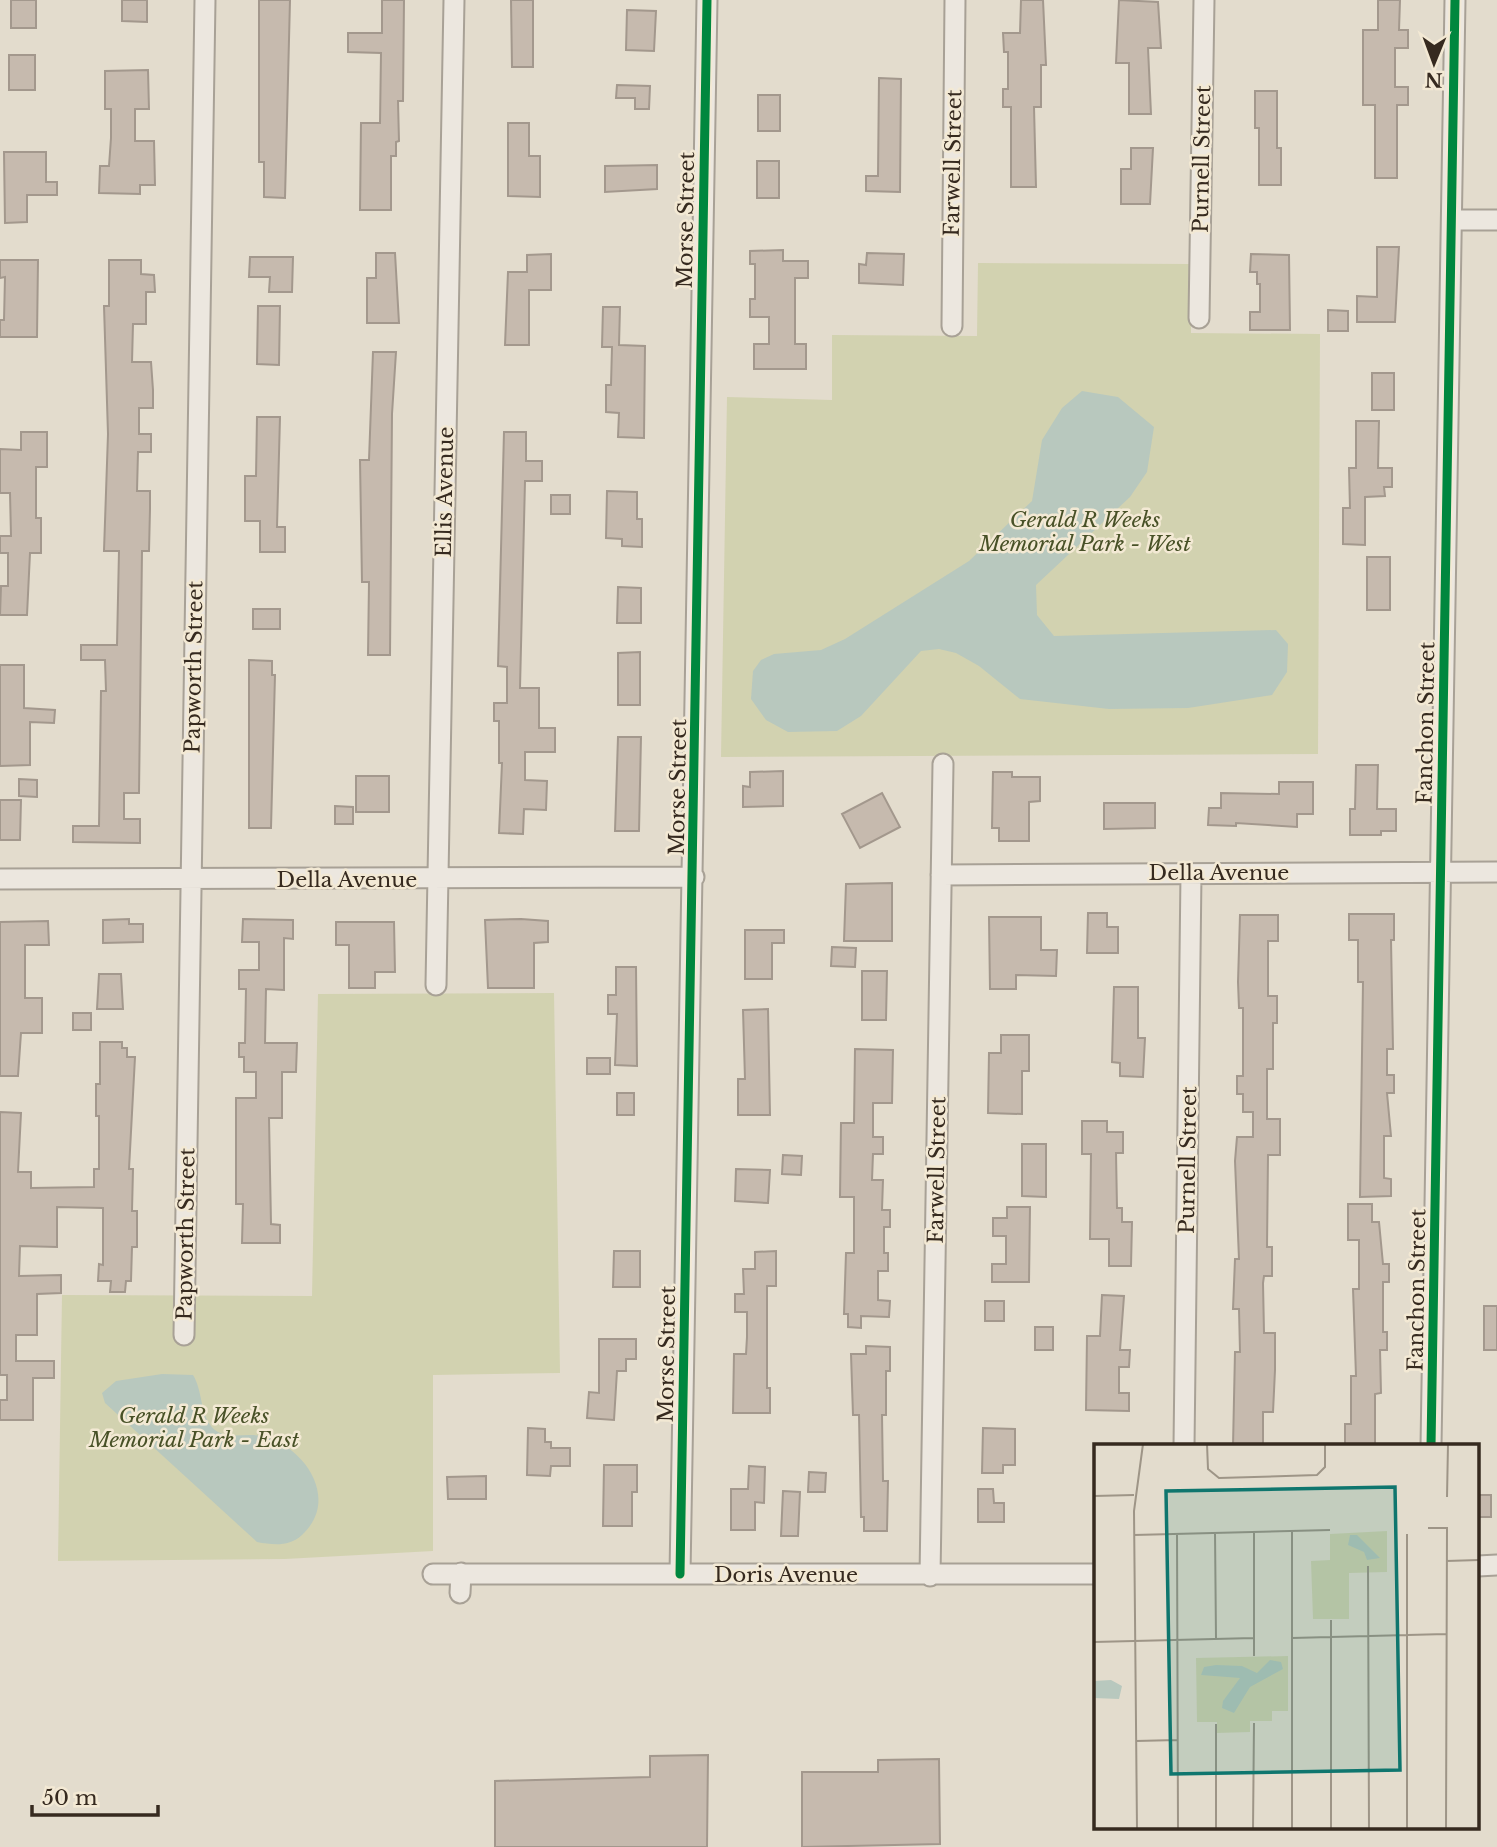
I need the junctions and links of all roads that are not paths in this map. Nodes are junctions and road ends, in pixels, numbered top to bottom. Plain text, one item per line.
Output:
1 (205, 0) edge
2 (454, 0) edge
3 (707, 0) edge
4 (955, 0) edge
5 (1204, 0) edge
6 (1455, 0) edge
7 (1452, 220) junction
8 (1497, 220) edge
9 (1199, 318) dead end
10 (951, 326) dead end
11 (943, 764) dead end
12 (1441, 872) junction
13 (1497, 872) edge
14 (1191, 874) junction
15 (941, 875) junction
16 (694, 877) junction
17 (0, 878) edge
18 (191, 880) junction
19 (438, 880) junction
20 (436, 985) dead end
21 (184, 1335) dead end
22 (1184, 1444) edge
23 (1432, 1444) edge
24 (433, 1574) dead end
25 (680, 1574) junction
26 (1094, 1574) edge
27 (930, 1576) junction

1 - 18 street, Papworth Street
2 - 19 street, Ellis Avenue
3 - 16 street, Morse Street
4 - 10 street, Farwell Street
5 - 9 street, Purnell Street
6 - 7 street, Fanchon Street
7 - 8 street
7 - 12 street, Fanchon Street
11 - 15 street, Farwell Street
12 - 13 street, Della Avenue
12 - 14 street, Della Avenue
12 - 23 street, Fanchon Street
14 - 15 street, Della Avenue
14 - 22 street, Purnell Street
15 - 27 street, Farwell Street
16 - 19 street, Della Avenue
16 - 25 street, Morse Street
17 - 18 street, Della Avenue
18 - 19 street, Della Avenue
18 - 21 street, Papworth Street
19 - 20 street, Ellis Avenue
24 - 25 street, Doris Avenue
25 - 27 street, Doris Avenue
26 - 27 street, Doris Avenue

